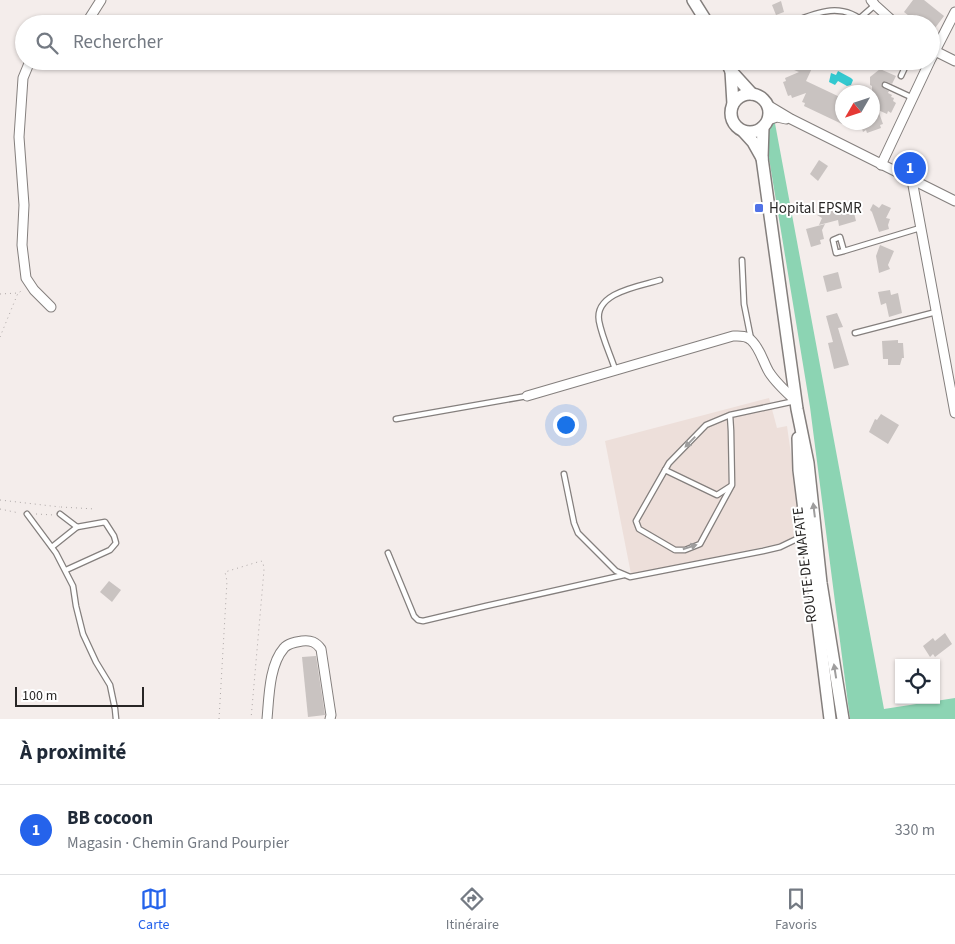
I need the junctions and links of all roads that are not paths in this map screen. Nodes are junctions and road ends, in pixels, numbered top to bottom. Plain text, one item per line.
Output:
1 (100, 0) edge
2 (693, 0) edge
3 (873, 3) edge
4 (955, 12) edge
5 (91, 15) edge
6 (702, 15) edge
7 (811, 15) edge
8 (855, 15) edge
9 (863, 15) edge
10 (886, 15) edge
11 (940, 40) edge
12 (940, 57) edge
13 (955, 61) edge
14 (26, 70) edge
15 (729, 70) edge
16 (731, 70) edge
17 (904, 70) edge
18 (925, 70) edge
19 (901, 76) dead end
20 (885, 85) dead end
21 (752, 94) junction
22 (913, 98) junction
23 (733, 104) junction
24 (766, 104) junction
25 (791, 120) junction
26 (765, 123) junction
27 (742, 131) junction
28 (762, 158) junction
29 (881, 165) junction
30 (912, 180) junction
31 (955, 201) edge
32 (920, 228) junction
33 (844, 251) dead end
34 (742, 260) dead end
35 (660, 280) dead end
36 (51, 308) dead end
37 (936, 312) junction
38 (855, 333) dead end
39 (751, 340) junction
40 (615, 369) junction
41 (527, 396) joint
42 (797, 405) junction
43 (955, 412) edge
44 (730, 415) junction
45 (396, 419) dead end
46 (665, 470) junction
47 (564, 474) dead end
48 (732, 485) junction
49 (26, 514) road end
50 (60, 514) road end
51 (77, 527) junction
52 (812, 533) junction
53 (52, 547) junction
54 (388, 553) dead end
55 (66, 570) junction
56 (624, 575) junction
57 (116, 719) edge
58 (267, 719) edge
59 (330, 719) edge
60 (830, 719) edge
61 (843, 719) edge

1 - 5 street
2 - 6 main road
3 - 9 lane
3 - 10 street
4 - 11 street
7 - 8 lane
12 - 13 street
14 - 36 street
15 - 23 main road
16 - 21 main road
17 - 19 lane
18 - 22 street
20 - 22 lane
21 - 23 main road
21 - 24 main road
22 - 29 street
23 - 27 main road
24 - 25 street
24 - 26 main road
25 - 26 street
25 - 29 street
26 - 27 main road
26 - 28 main road, ROUTE DE MAFATE
27 - 28 main road, ROUTE DE MAFATE
28 - 42 main road, ROUTE DE MAFATE
29 - 30 street
30 - 31 street
30 - 32 street
32 - 33 lane
32 - 37 street
34 - 39 lane
35 - 40 lane
37 - 38 lane
37 - 43 street
39 - 40 street
39 - 42 street
40 - 41 street
41 - 45 lane
42 - 44 lane
42 - 52 main road, ROUTE DE MAFATE
44 -> 46 lane
44 - 48 lane
46 - 48 lane
46 -> 48 lane
47 - 56 lane
49 - 53 lane
50 - 51 lane
51 - 53 lane
51 - 55 lane
52 - 56 lane
52 - 60 main road, ROUTE DE MAFATE
61 -> 52 main road, ROUTE DE MAFATE
53 - 55 lane
54 - 56 lane
55 - 57 lane
58 - 59 street

